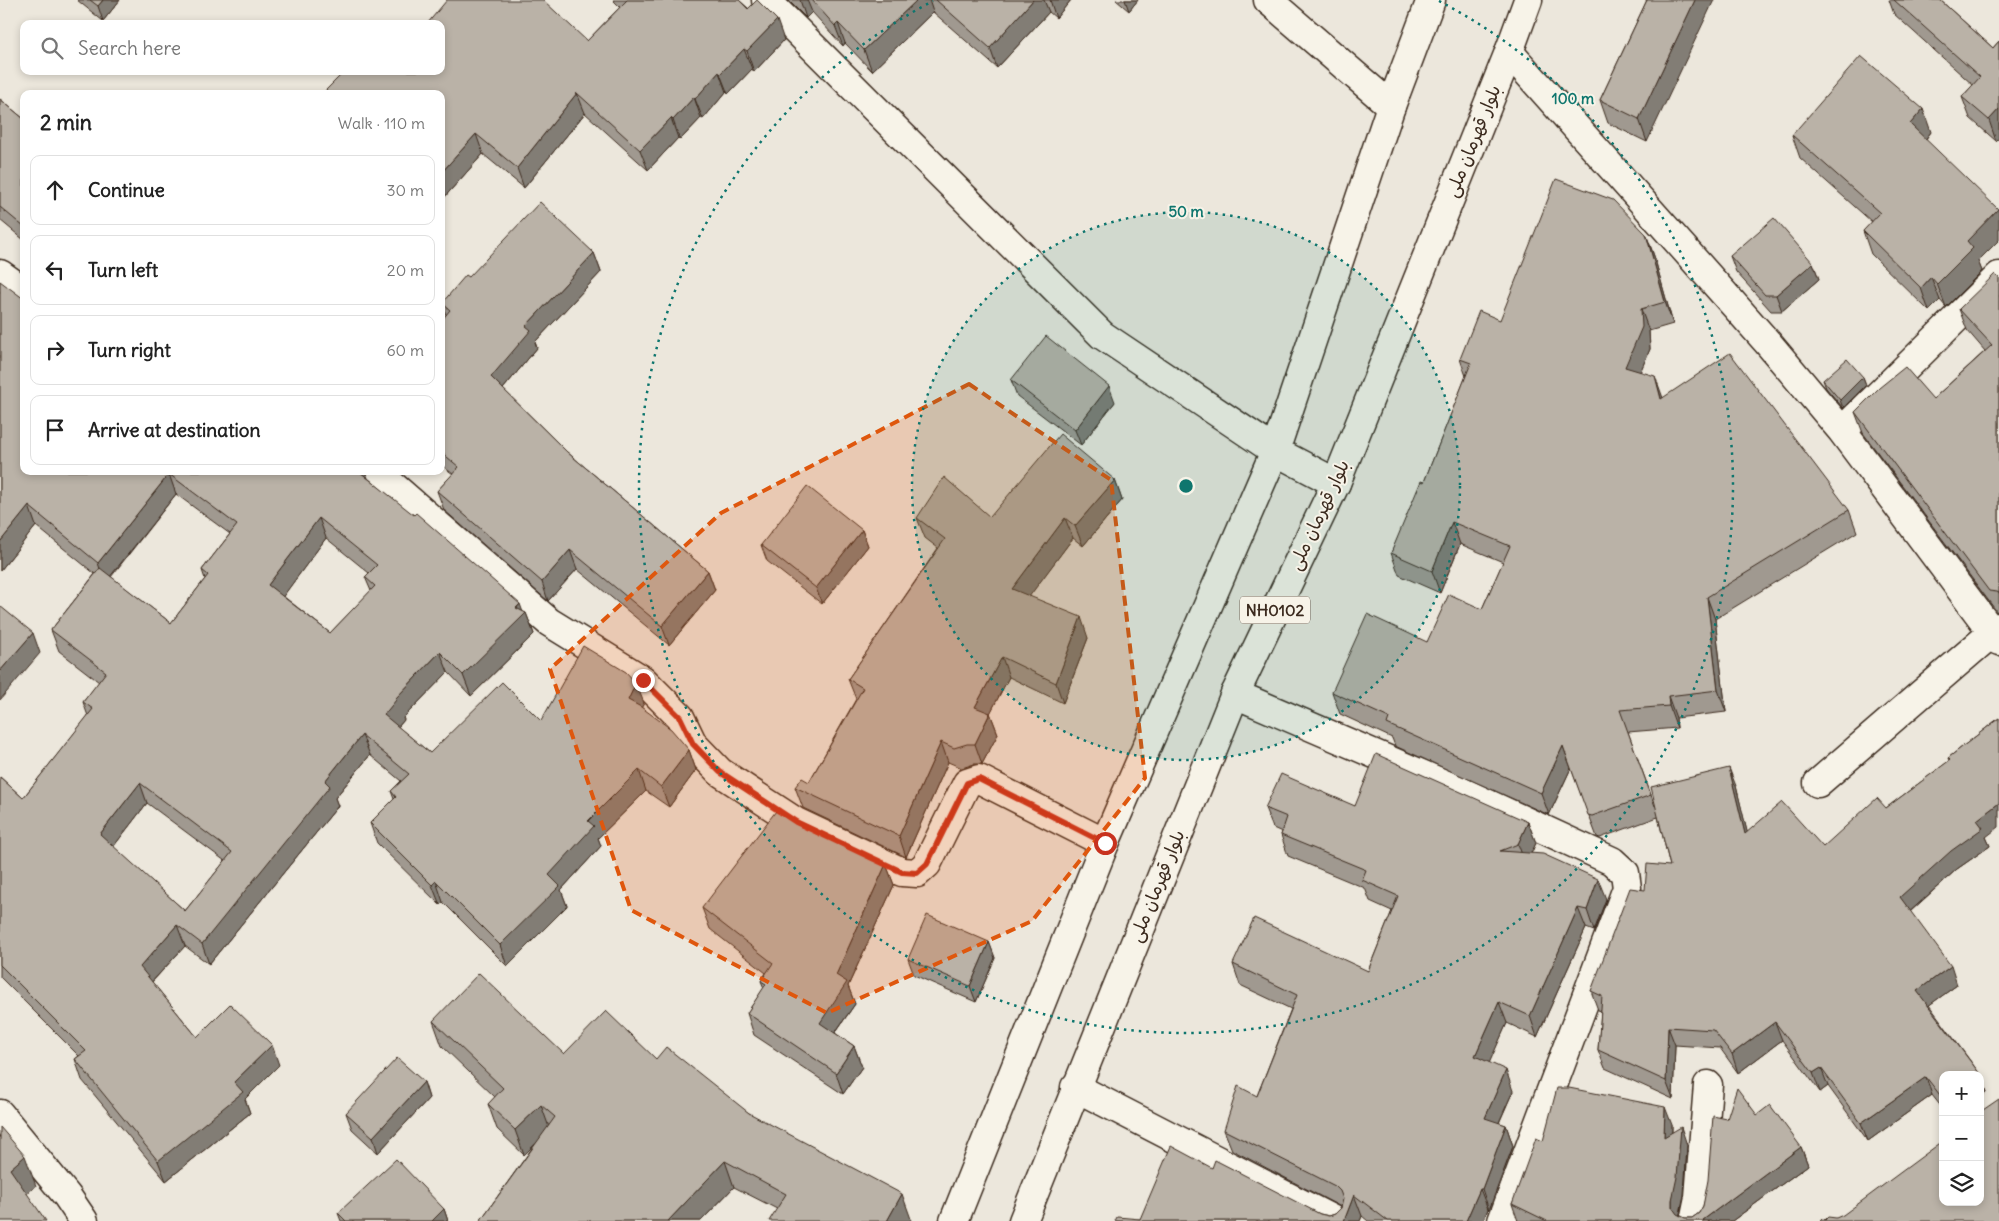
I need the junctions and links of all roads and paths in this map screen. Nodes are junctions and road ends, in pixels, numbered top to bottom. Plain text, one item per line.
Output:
1 (766, 0) edge
2 (1268, 0) edge
3 (1431, 0) edge
4 (1528, 0) edge
5 (1509, 52) junction
6 (1391, 106) junction
7 (0, 274) edge
8 (1999, 276) edge
9 (20, 287) edge
10 (1842, 431) junction
11 (1275, 451) junction
12 (381, 475) edge
13 (1336, 483) junction
14 (1997, 634) edge
15 (1235, 694) junction
16 (1818, 783) dead end
17 (1105, 843) junction
18 (1708, 1085) dead end
19 (1076, 1087) junction
20 (0, 1114) edge
21 (84, 1221) edge
22 (954, 1221) edge
23 (1023, 1221) edge
24 (1335, 1221) edge
25 (1502, 1221) edge
26 (1694, 1221) edge

1 - 11 main road
2 - 6 main road
3 - 6 main road, NH0102
4 - 5 main road, بلوار قهرمان ملی / NH0102
5 - 10 main road
5 - 13 main road, بلوار قهرمان ملی / NH0102
6 - 11 main road, NH0102
7 - 9 main road
8 - 10 main road
10 - 14 main road
11 - 13 main road
11 - 17 main road, NH0102
12 - 17 main road
13 - 15 main road, بلوار قهرمان ملی / NH0102
14 - 16 main road
15 - 19 main road, بلوار قهرمان ملی / NH0102
15 - 25 main road
17 - 22 main road, NH0102
18 - 26 main road
19 - 23 main road, بلوار قهرمان ملی / NH0102
19 - 24 main road
20 - 21 main road

